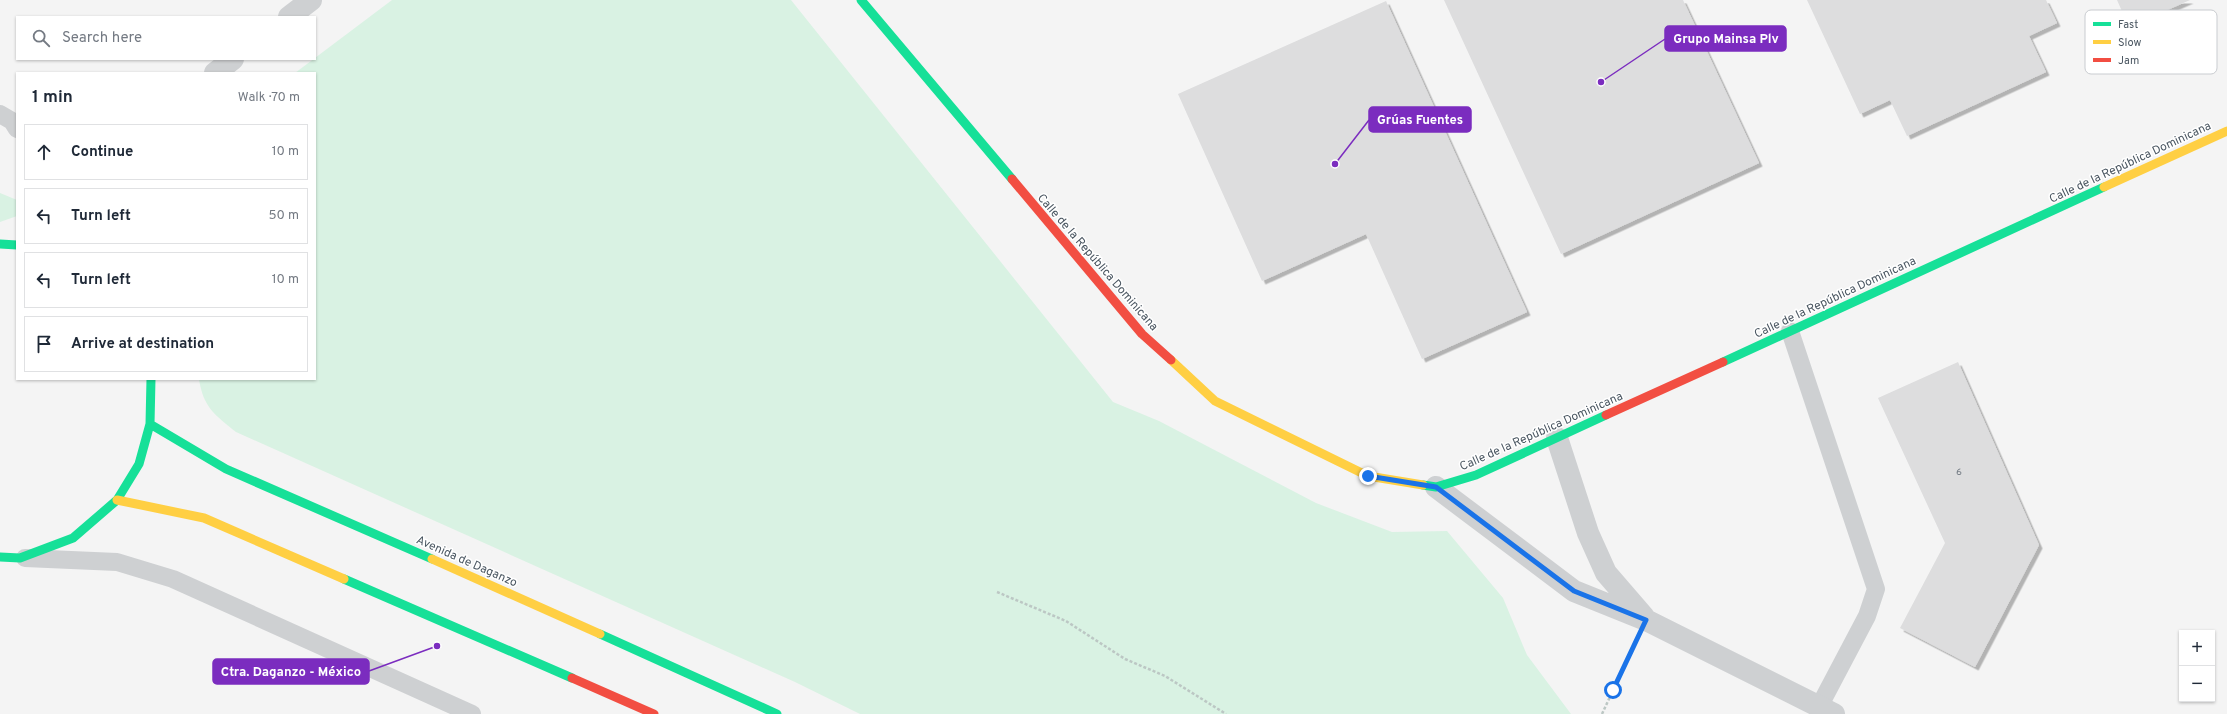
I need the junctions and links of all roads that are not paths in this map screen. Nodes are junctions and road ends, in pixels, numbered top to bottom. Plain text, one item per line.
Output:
1 (311, 0) edge
2 (861, 0) edge
3 (290, 16) edge
4 (233, 60) edge
5 (216, 72) edge
6 (0, 114) edge
7 (16, 127) edge
8 (2227, 131) edge
9 (0, 244) edge
10 (16, 244) edge
11 (1790, 331) junction
12 (151, 380) edge
13 (150, 424) junction
14 (1557, 438) junction
15 (1436, 487) junction
16 (117, 500) junction
17 (0, 557) edge
18 (20, 558) junction
19 (1646, 620) junction
20 (1827, 710) edge
21 (472, 714) edge
22 (654, 714) edge
23 (777, 714) edge

1 - 3 street
2 - 15 street, Calle de la República Dominicana
4 - 5 street
6 - 7 lane
8 - 11 street, Calle de la República Dominicana
9 - 10 street
11 - 14 street, Calle de la República Dominicana
11 - 20 lane
12 - 13 street
13 - 16 street
13 - 23 street, Avenida de Daganzo
14 - 15 street, Calle de la República Dominicana
14 - 19 street
15 - 19 street
16 - 18 street
16 - 22 street
17 - 18 street
18 - 21 lane
19 - 20 street

